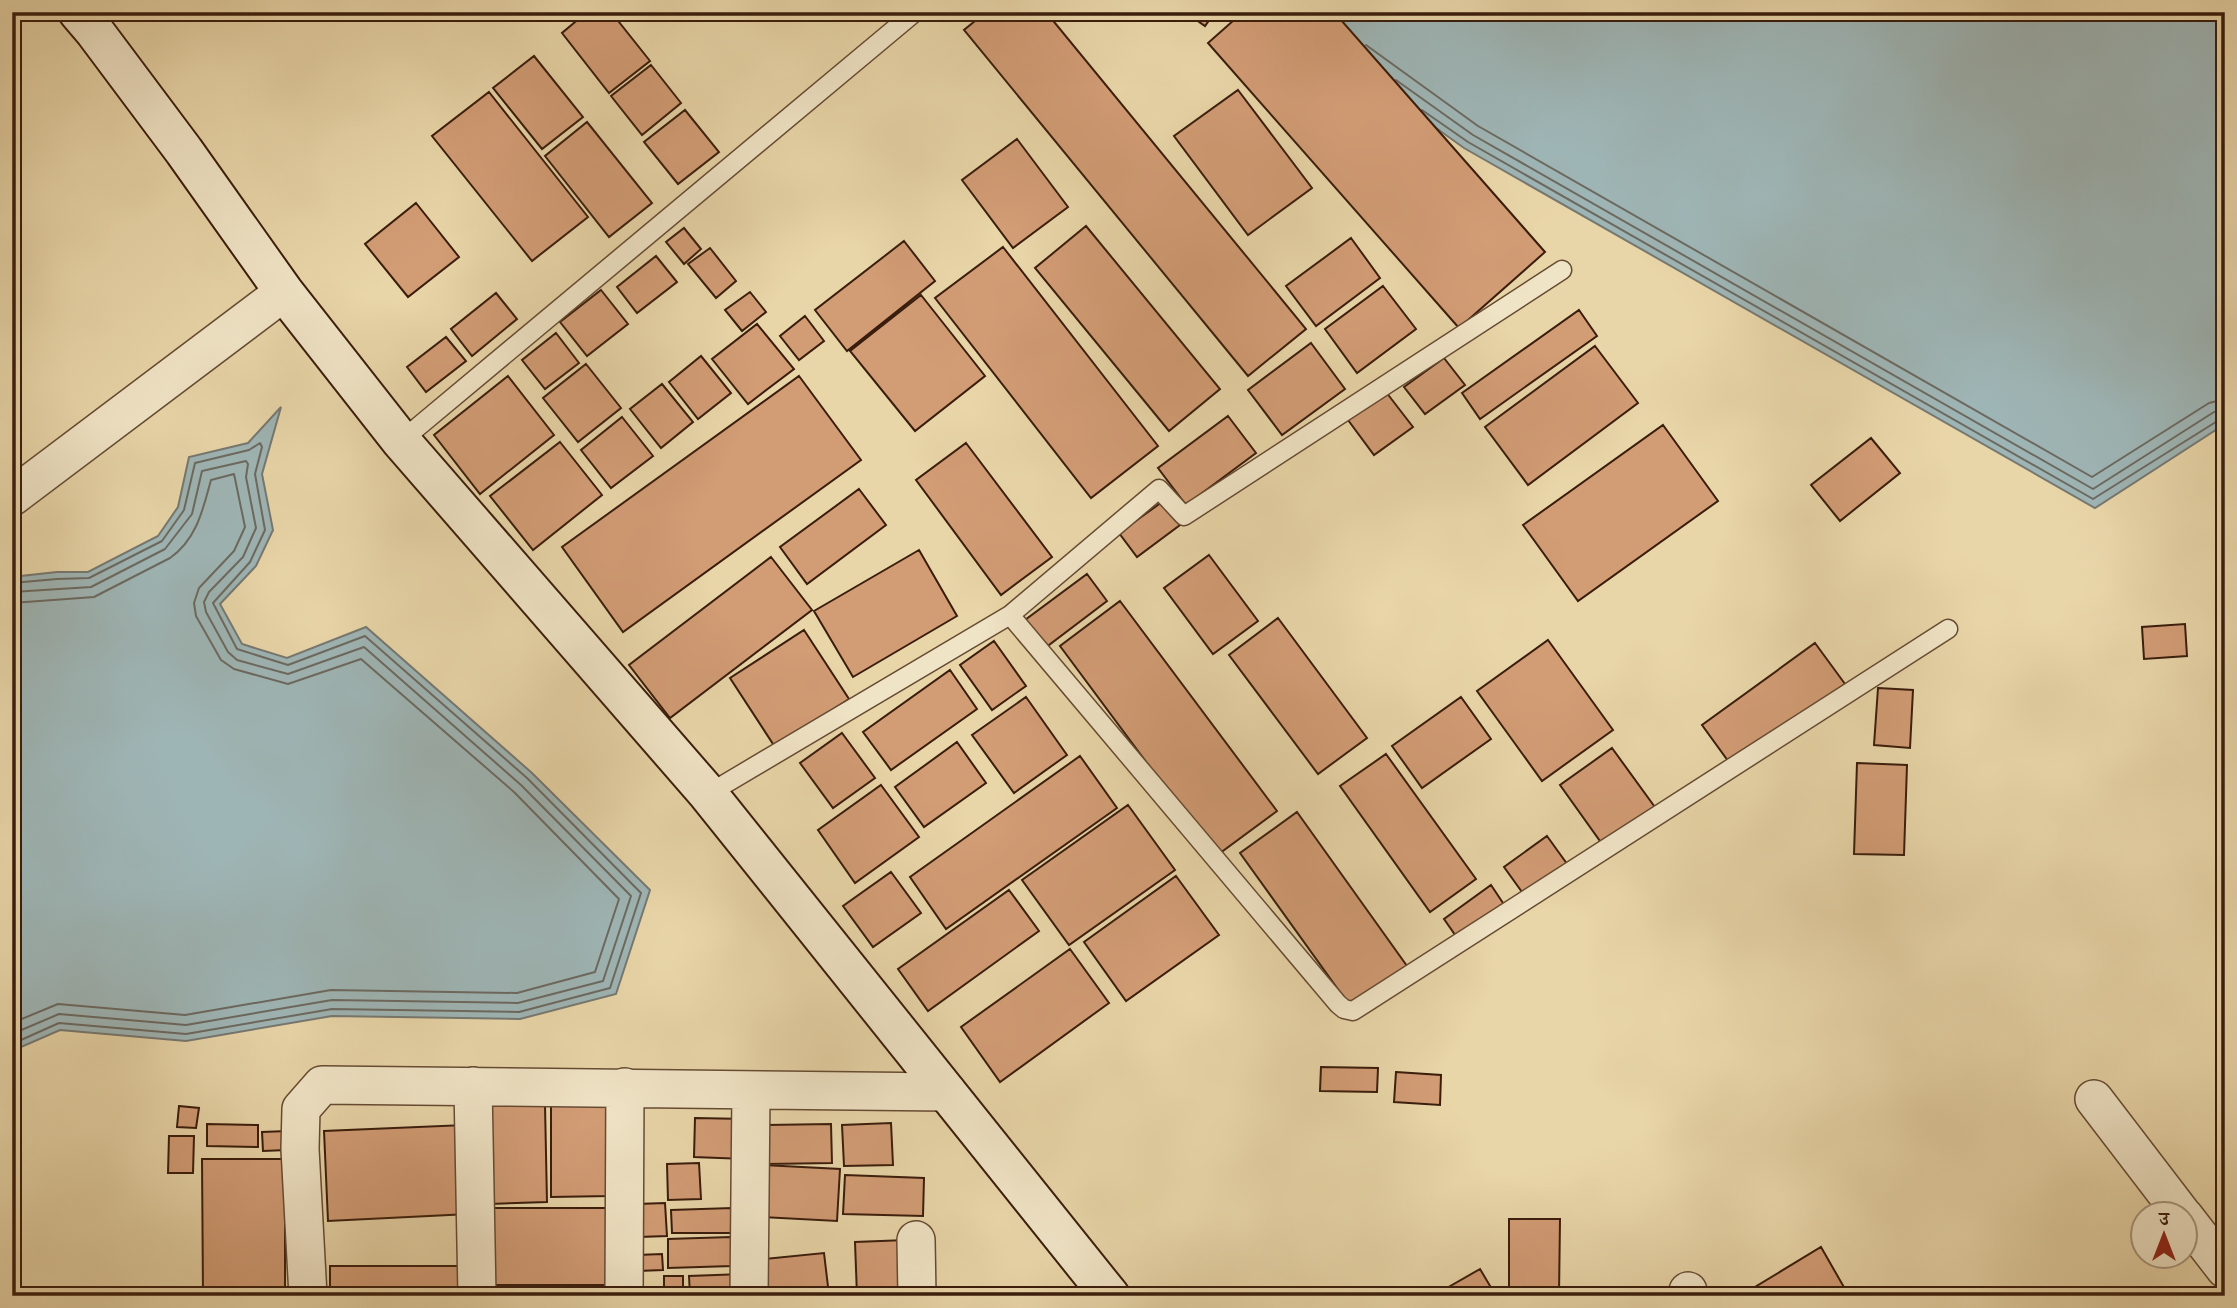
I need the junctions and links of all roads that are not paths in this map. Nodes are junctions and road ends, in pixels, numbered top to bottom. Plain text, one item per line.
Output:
1 (78, 12) edge
2 (915, 12) edge
3 (1562, 270) dead end
4 (284, 292) junction
5 (401, 441) junction
6 (12, 497) edge
7 (1010, 615) junction
8 (1948, 629) dead end
9 (708, 794) junction
10 (473, 1086) junction
11 (625, 1087) junction
12 (751, 1091) junction
13 (947, 1092) junction
14 (2094, 1099) dead end
15 (2171, 1200) edge
16 (2198, 1234) edge
17 (916, 1240) dead end
18 (2225, 1269) edge
19 (309, 1296) edge
20 (477, 1296) edge
21 (624, 1296) edge
22 (749, 1296) edge
23 (917, 1296) edge
24 (1110, 1296) edge

1 - 4 street
2 - 5 lane
3 - 7 lane
4 - 5 street
4 - 6 street
5 - 9 street
7 - 8 lane
7 - 9 lane
9 - 13 street
10 - 11 street
10 - 19 street
10 - 20 street
11 - 12 street
11 - 21 street
12 - 13 street
12 - 22 street
13 - 24 street
14 - 15 street
16 - 18 street
17 - 23 street

